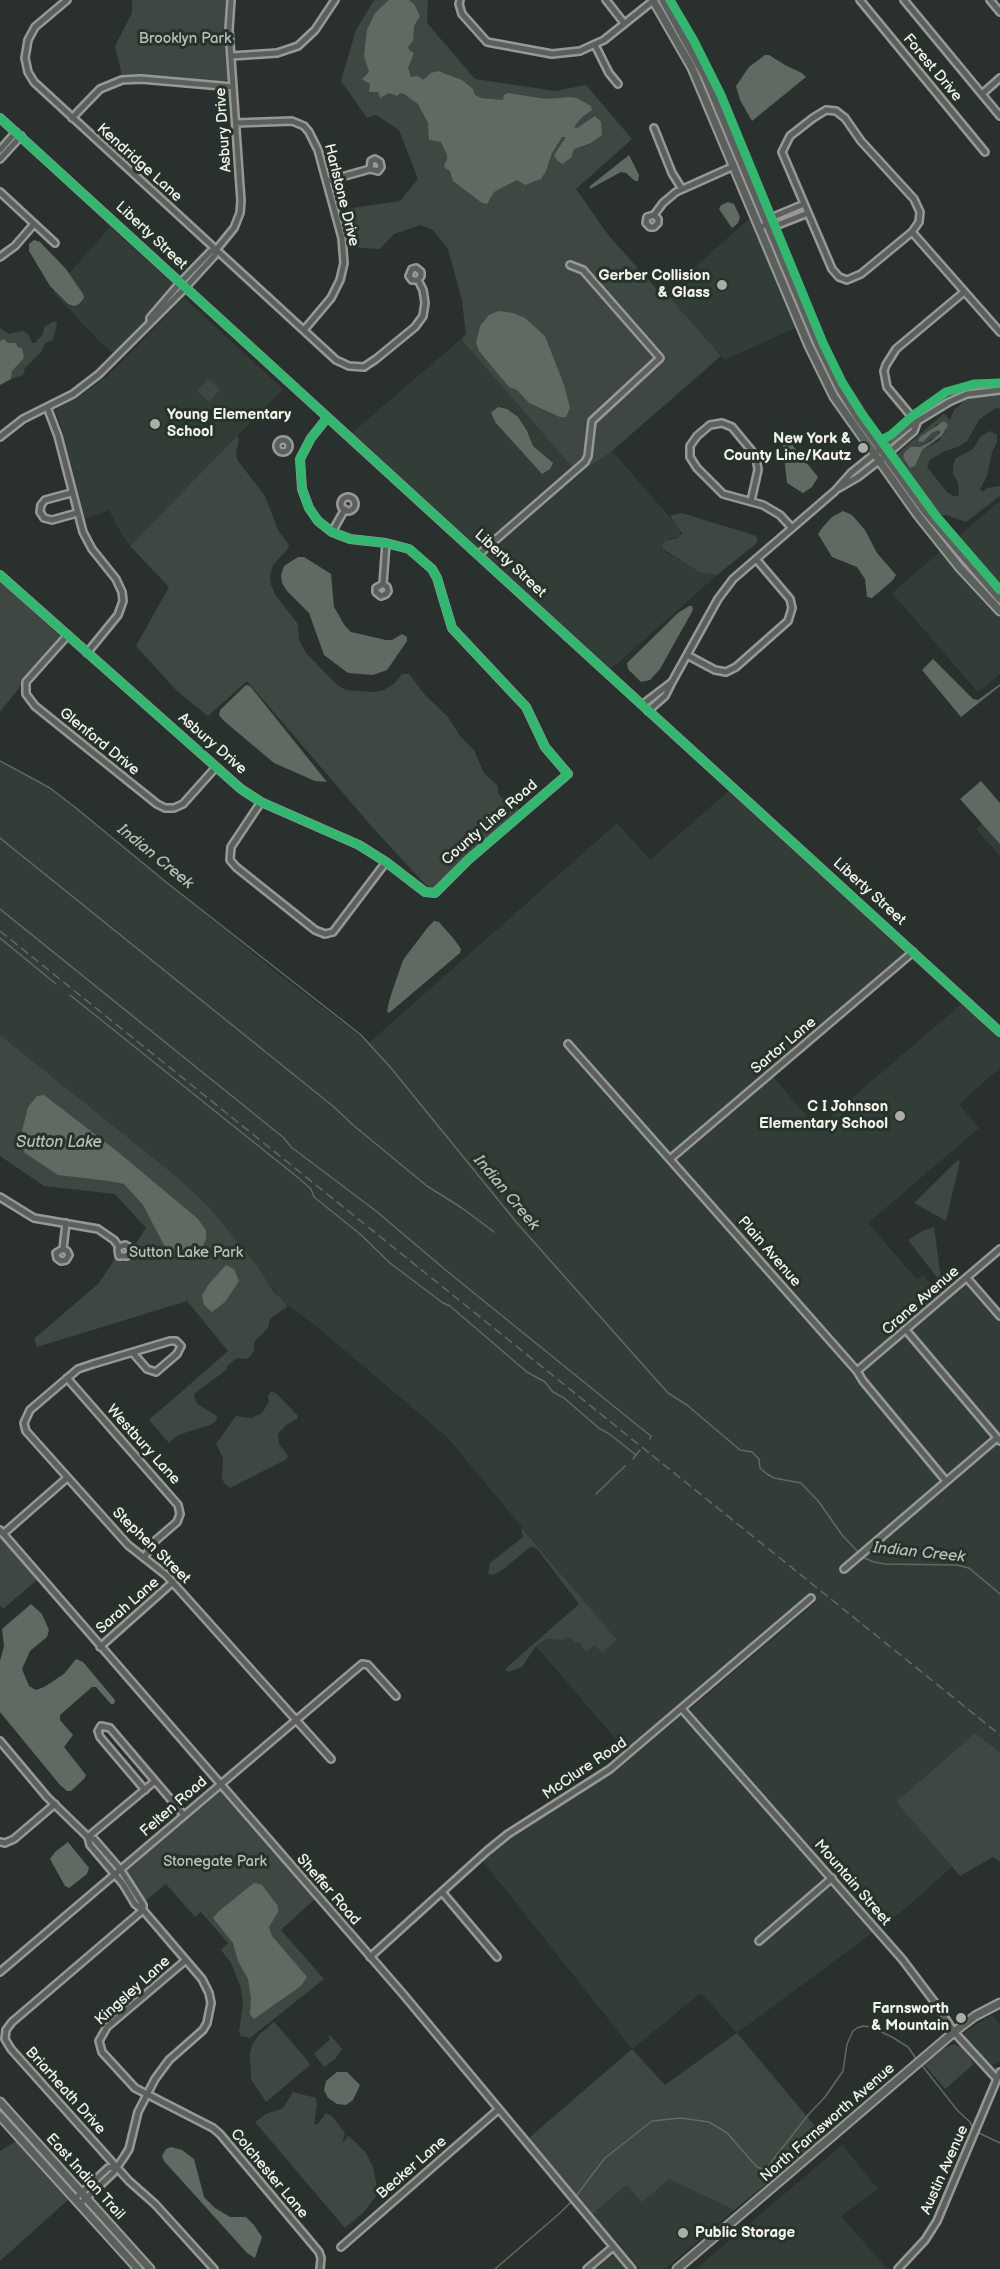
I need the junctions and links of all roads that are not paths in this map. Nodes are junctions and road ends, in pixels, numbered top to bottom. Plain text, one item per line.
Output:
1 (67, 0) edge
2 (231, 0) edge
3 (335, 0) edge
4 (460, 0) edge
5 (606, 0) edge
6 (653, 0) edge
7 (663, 0) edge
8 (860, 0) edge
9 (904, 0) edge
10 (990, 0) edge
11 (1000, 12) edge
12 (624, 23) junction
13 (595, 45) junction
14 (231, 56) junction
15 (1000, 78) edge
16 (618, 84) dead end
17 (233, 87) junction
18 (982, 94) junction
19 (1000, 116) edge
20 (0, 118) edge
21 (72, 118) junction
22 (236, 123) junction
23 (654, 128) dead end
24 (18, 134) junction
25 (0, 150) edge
26 (986, 152) dead end
27 (0, 159) edge
28 (734, 166) junction
29 (370, 169) dead end
30 (327, 181) junction
31 (682, 189) junction
32 (0, 192) edge
33 (804, 204) junction
34 (808, 213) junction
35 (654, 215) dead end
36 (34, 224) junction
37 (767, 224) junction
38 (759, 228) junction
39 (912, 232) junction
40 (55, 243) dead end
41 (216, 250) junction
42 (0, 257) edge
43 (570, 265) dead end
44 (418, 280) dead end
45 (180, 283) junction
46 (185, 288) junction
47 (964, 292) junction
48 (150, 321) junction
49 (304, 330) junction
50 (1000, 332) edge
51 (1000, 390) edge
52 (47, 407) junction
53 (327, 418) junction
54 (917, 423) junction
55 (0, 437) edge
56 (289, 447) dead end
57 (303, 453) junction
58 (883, 453) junction
59 (875, 458) junction
60 (72, 493) junction
61 (751, 501) junction
62 (345, 509) dead end
63 (77, 513) junction
64 (791, 527) junction
65 (332, 531) junction
66 (386, 543) junction
67 (478, 555) junction
68 (756, 559) junction
69 (0, 575) edge
70 (382, 584) dead end
71 (1000, 599) edge
72 (1000, 611) edge
73 (67, 636) junction
74 (87, 653) junction
75 (687, 655) junction
76 (672, 682) junction
77 (642, 705) junction
78 (648, 711) junction
79 (216, 767) junction
80 (261, 802) junction
81 (386, 862) junction
82 (432, 894) joint
83 (913, 952) junction
84 (1000, 1032) edge
85 (568, 1044) dead end
86 (670, 1159) junction
87 (0, 1197) edge
88 (66, 1223) junction
89 (119, 1246) dead end
90 (63, 1249) dead end
91 (1000, 1249) edge
92 (967, 1278) junction
93 (1000, 1316) edge
94 (906, 1330) junction
95 (133, 1353) junction
96 (857, 1371) junction
97 (67, 1378) junction
98 (998, 1439) edge
99 (67, 1478) junction
100 (946, 1481) junction
101 (2, 1532) edge
102 (144, 1558) junction
103 (844, 1569) dead end
104 (173, 1582) junction
105 (811, 1598) dead end
106 (100, 1647) junction
107 (396, 1695) dead end
108 (682, 1709) junction
109 (296, 1720) junction
110 (0, 1741) edge
111 (131, 1753) junction
112 (331, 1759) dead end
113 (121, 1761) junction
114 (155, 1781) junction
115 (220, 1784) junction
116 (145, 1790) junction
117 (55, 1803) junction
118 (184, 1815) junction
119 (88, 1837) junction
120 (0, 1842) edge
121 (120, 1869) junction
122 (115, 1874) junction
123 (832, 1878) junction
124 (442, 1892) junction
125 (143, 1910) junction
126 (759, 1941) dead end
127 (370, 1956) junction
128 (497, 1957) dead end
129 (186, 1960) junction
130 (0, 1972) edge
131 (1000, 2003) edge
132 (954, 2032) junction
133 (1000, 2072) edge
134 (997, 2079) junction
135 (146, 2095) junction
136 (0, 2102) edge
137 (499, 2109) junction
138 (0, 2116) edge
139 (116, 2166) junction
140 (84, 2195) junction
141 (77, 2202) junction
142 (341, 2247) dead end
143 (613, 2247) junction
144 (138, 2269) edge
145 (150, 2269) edge
146 (214, 2269) edge
147 (320, 2269) edge
148 (587, 2269) edge
149 (632, 2269) edge
150 (677, 2269) edge
151 (898, 2269) edge

1 - 21 street, Kendridge Lane
2 - 14 street, Asbury Drive
3 - 14 street
4 - 13 street
5 - 12 street
6 - 12 street
6 - 28 main road
7 - 37 main road
8 - 26 street, Forest Drive
9 - 18 street
10 - 11 street
12 - 13 street
13 - 16 street
14 - 17 street, Asbury Drive
15 - 18 street
17 - 21 street
17 - 22 street, Asbury Drive
18 - 19 street
20 - 24 street, Liberty Street
21 - 41 street, Kendridge Lane
22 - 30 street, Harlstone Drive
22 - 41 street, Asbury Drive
23 - 31 street
24 - 25 street
24 - 27 street
24 - 45 street, Liberty Street
28 - 31 street
28 - 38 main road
29 - 30 street
30 - 49 street, Harlstone Drive
31 - 35 street
32 - 36 street
33 - 34 street
33 - 37 street
33 - 39 street
34 - 37 street
34 - 39 street
36 - 40 street
36 - 42 street
37 - 38 street
37 - 58 main road
38 - 59 main road
39 - 47 street
41 - 45 street, Asbury Drive
41 - 46 street, Asbury Drive
41 - 49 street, Kendridge Lane
43 - 67 street
44 - 49 street, Kendridge Lane
45 - 46 street, Liberty Street
45 - 48 street, Asbury Drive
46 - 48 street, Asbury Drive
46 - 53 street, Liberty Street
47 - 50 street
47 - 54 street
48 - 52 street, Asbury Drive
51 - 54 street
52 - 55 street, Asbury Drive
52 - 60 street
53 - 57 street
53 - 67 street, Liberty Street
54 - 58 street
56 - 57 street
57 - 65 street
58 - 59 street
58 - 71 main road
59 - 64 street
59 - 72 main road
60 - 63 street
60 - 63 street
61 - 61 street
61 - 64 street
62 - 65 street
63 - 74 street
64 - 68 street
65 - 66 street
66 - 70 street
66 - 82 street, County Line Road
67 - 77 street, Liberty Street
68 - 75 street
68 - 75 street
69 - 73 street, Asbury Drive
73 - 74 street, Asbury Drive
73 - 79 street, Glenford Drive
74 - 79 street, Asbury Drive
75 - 76 street
76 - 77 street
76 - 78 street
77 - 78 street, Liberty Street
78 - 83 street, Liberty Street
79 - 80 street, Asbury Drive
80 - 81 street, Asbury Drive
80 - 81 street
81 - 82 street, Asbury Drive
83 - 84 street, Liberty Street
83 - 86 street, Sartor Lane
85 - 86 street, Plain Avenue
86 - 96 street, Plain Avenue
87 - 88 street
88 - 89 street
88 - 90 street
91 - 92 street, Crane Avenue
92 - 93 street
92 - 94 street, Crane Avenue
94 - 96 street, Crane Avenue
94 - 98 street
95 - 95 street
95 - 97 street
96 - 100 street, Plain Avenue
97 - 99 street, Stephen Street
97 - 102 street, Westbury Lane
98 - 100 street
99 - 101 street
99 - 102 street, Stephen Street
100 - 103 street
101 - 106 street, Sheffer Road
102 - 104 street, Stephen Street
104 - 106 street, Sarah Lane
104 - 109 street, Stephen Street
105 - 108 street, McClure Road
106 - 115 street, Sheffer Road
107 - 109 street, Felten Road
108 - 123 street, Mountain Street
108 - 124 street, McClure Road
109 - 112 street, Stephen Street
109 - 115 street, Felten Road
110 - 117 street
111 - 113 street
111 - 113 street
111 - 114 street
113 - 116 street
114 - 116 street
114 - 118 street
115 - 118 street, Felten Road
115 - 127 street, Sheffer Road
116 - 119 street
117 - 119 street
117 - 120 street
118 - 121 street, Felten Road
119 - 121 street
119 - 122 street
121 - 122 street, Felten Road
121 - 125 street
122 - 125 street
122 - 130 street, Felten Road
123 - 126 street
123 - 132 street, Mountain Street
124 - 127 street, McClure Road
124 - 128 street
125 - 129 street
125 - 139 street, Briarheath Drive
127 - 137 street, Sheffer Road
129 - 135 street
129 - 135 street, Kingsley Lane
131 - 132 main road, North Farnsworth Avenue
132 - 134 street, Mountain Street
132 - 150 main road, North Farnsworth Avenue
133 - 134 street, Austin Avenue
134 - 151 street, Austin Avenue
135 - 139 street
135 - 147 street, Colchester Lane
136 - 140 main road, East Indian Trail
137 - 142 street, Becker Lane
137 - 143 street, Sheffer Road
138 - 141 main road
139 - 140 street
139 - 146 street
140 - 141 street
140 - 145 main road, East Indian Trail
141 - 144 main road
143 - 148 street
143 - 149 street, Sheffer Road

